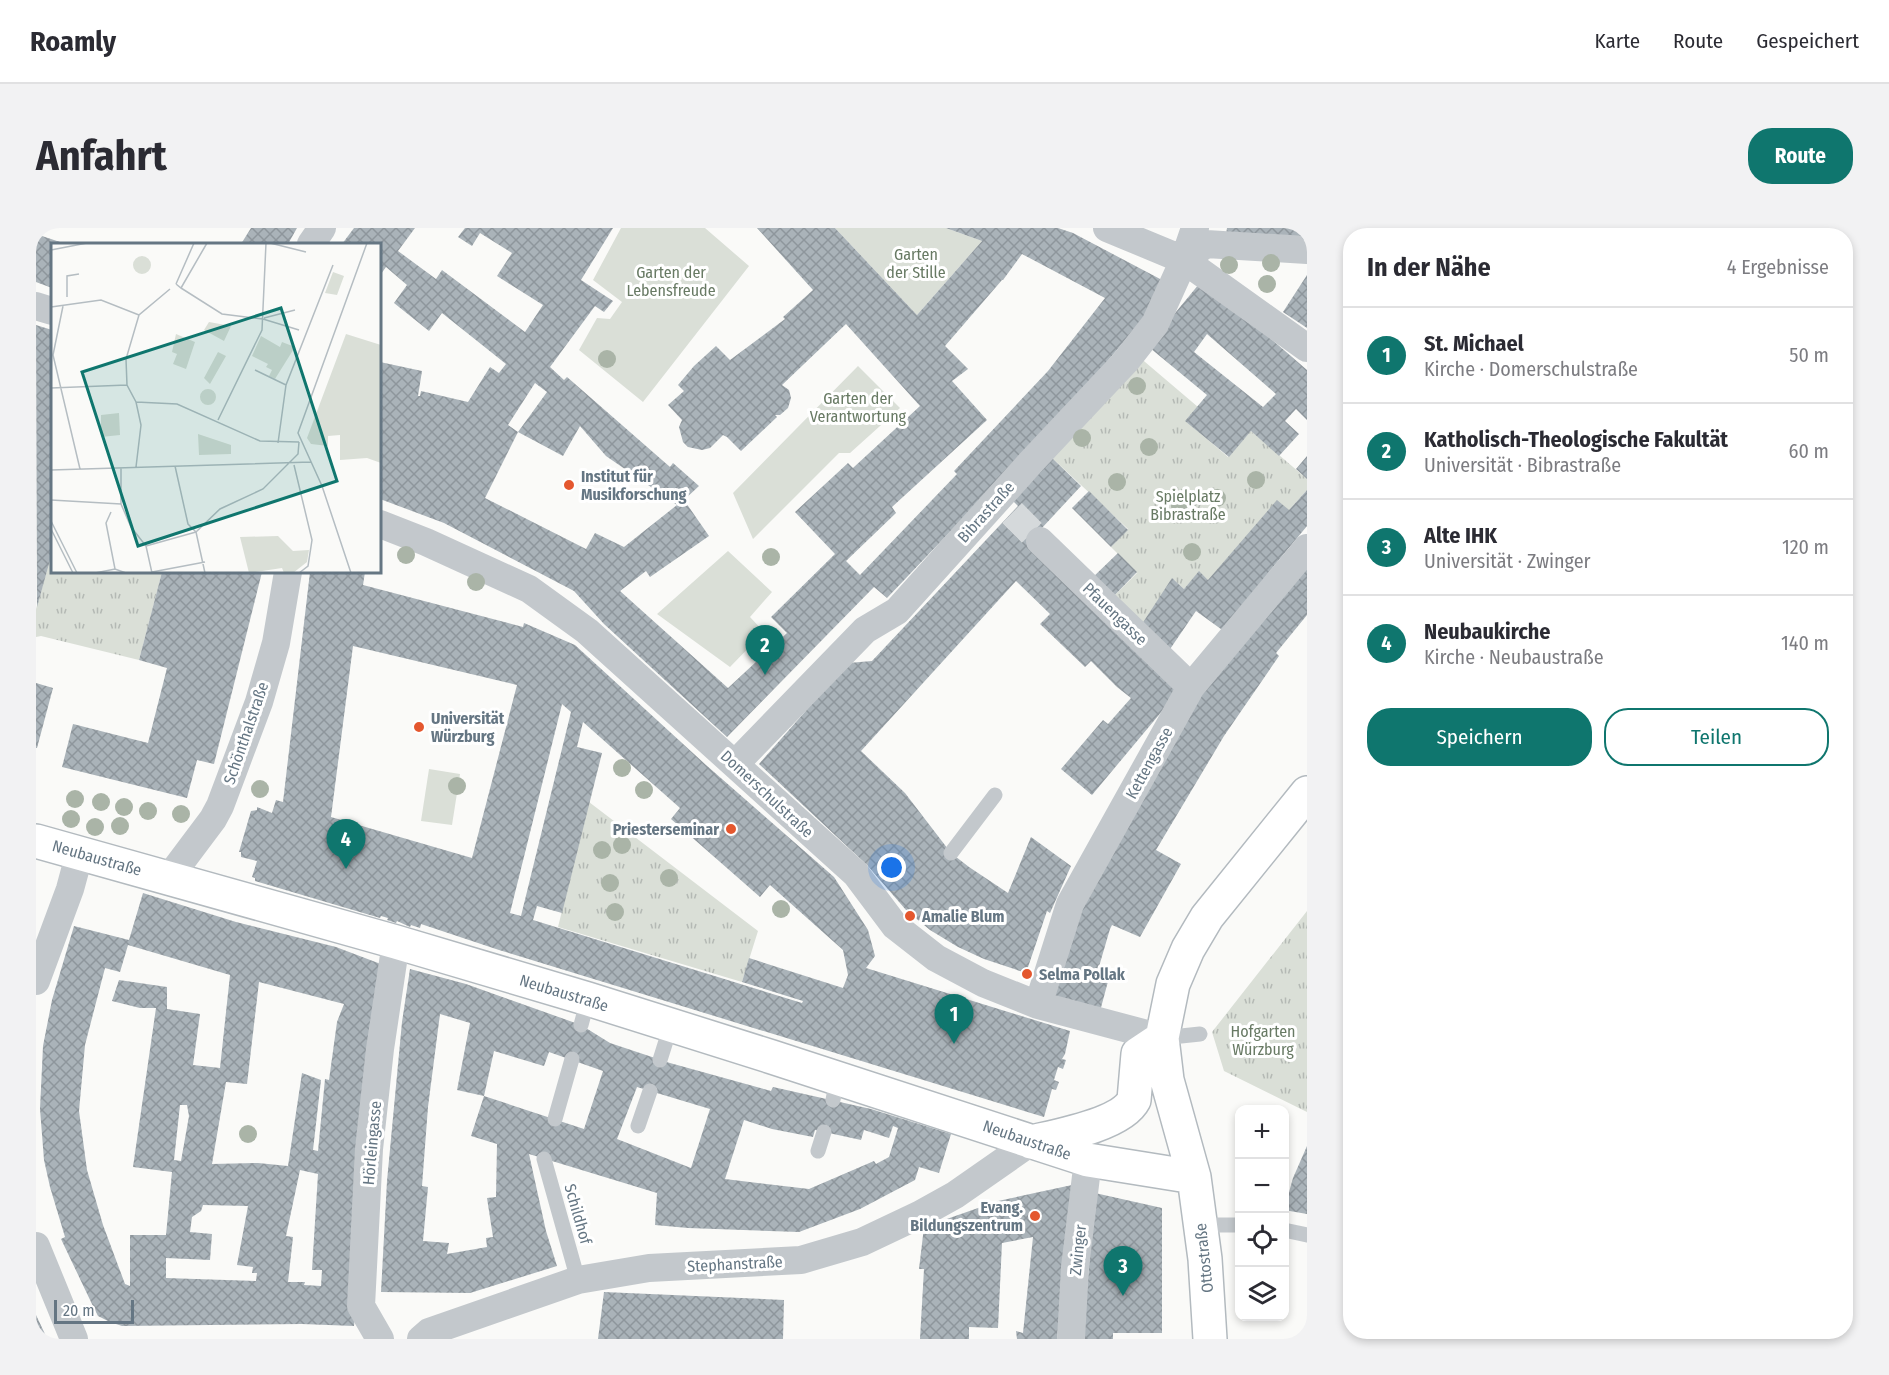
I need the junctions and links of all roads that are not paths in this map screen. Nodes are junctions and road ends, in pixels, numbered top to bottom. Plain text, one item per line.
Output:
1 (322, 228) edge
2 (1107, 228) edge
3 (1195, 228) edge
4 (312, 243) edge
5 (1307, 250) edge
6 (1184, 260) junction
7 (36, 306) edge
8 (51, 311) edge
9 (1307, 348) edge
10 (381, 524) edge
11 (1040, 541) tunnel mouth
12 (1307, 548) edge
13 (288, 573) edge
14 (1191, 687) junction
15 (735, 764) junction
16 (1307, 793) edge
17 (995, 795) dead end
18 (36, 841) edge
19 (80, 852) junction
20 (951, 853) dead end
21 (168, 879) junction
22 (396, 942) junction
23 (36, 981) edge
24 (1038, 1005) junction
25 (671, 1025) junction
26 (1200, 1035) dead end
27 (1162, 1038) junction
28 (572, 1059) dead end
29 (660, 1060) dead end
30 (650, 1091) dead end
31 (1134, 1100) junction
32 (555, 1119) dead end
33 (1178, 1123) junction
34 (638, 1126) dead end
35 (824, 1132) dead end
36 (1031, 1142) junction
37 (818, 1152) dead end
38 (544, 1159) dead end
39 (1088, 1160) junction
40 (1194, 1177) junction
41 (1201, 1225) junction
42 (1235, 1225) edge
43 (1289, 1231) edge
44 (1307, 1235) edge
45 (36, 1246) edge
46 (578, 1280) junction
47 (74, 1339) edge
48 (380, 1339) edge
49 (421, 1339) edge
50 (1071, 1339) edge
51 (1210, 1339) edge

1 - 4 street
2 - 6 street
3 - 6 street, Bibrastraße
5 - 6 street
6 - 9 street
6 - 15 street, Bibrastraße
7 - 8 street
10 - 15 street, Domerschulstraße
11 - 14 street, Pfauengasse
12 - 14 street, Kettengasse
13 - 21 street, Schönthalstraße
14 - 24 street, Kettengasse
15 - 24 street, Domerschulstraße
16 - 27 street, Ottostraße
17 - 20 lane
18 - 19 street, Neubaustraße
19 - 21 street, Neubaustraße
19 - 23 street
21 - 22 street, Neubaustraße
22 - 25 street, Neubaustraße
22 - 48 street, Hörleingasse
24 - 27 street, Domerschulstraße
25 - 29 lane
25 - 36 street, Neubaustraße
26 - 27 lane
27 - 31 street
27 - 33 street, Ottostraße
28 - 32 lane
30 - 34 lane
31 - 33 street
31 - 36 street
33 - 40 street, Ottostraße
35 - 37 lane
36 - 39 street, Neubaustraße
36 - 46 street, Stephanstraße
38 - 46 lane, Schildhof
39 - 40 street, Neubaustraße
39 - 50 street, Zwinger
40 - 41 street, Ottostraße
41 - 42 lane
41 - 51 street, Ottostraße
43 - 44 lane
45 - 47 street
46 - 49 street, Stephanstraße

